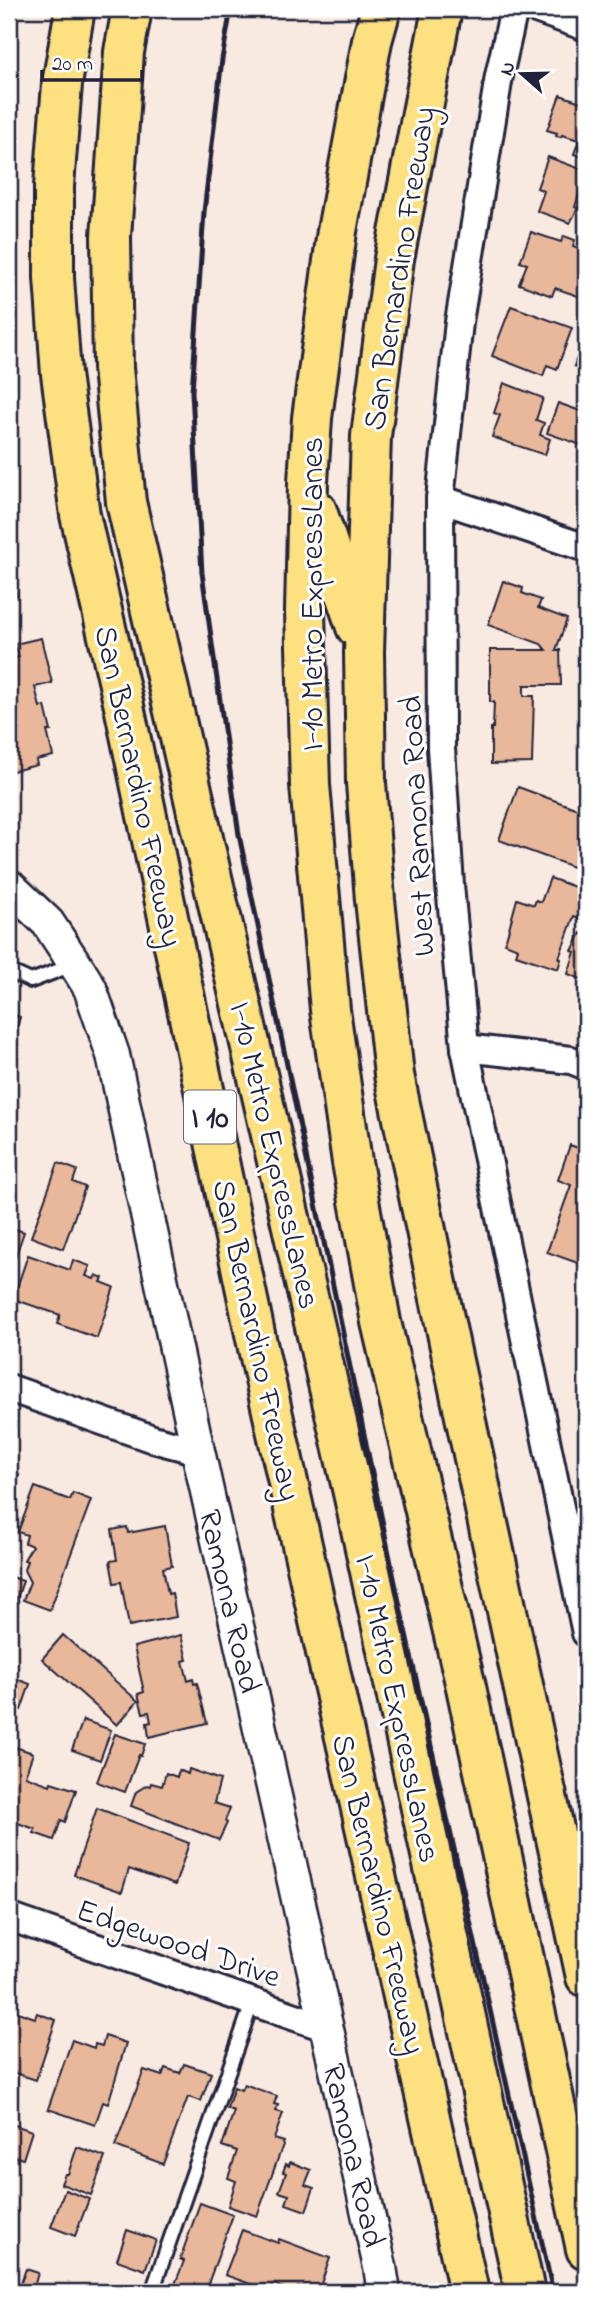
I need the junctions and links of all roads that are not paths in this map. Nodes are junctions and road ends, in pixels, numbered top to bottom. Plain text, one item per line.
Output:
1 (75, 9) edge
2 (132, 9) edge
3 (381, 9) edge
4 (442, 9) edge
5 (514, 9) edge
6 (536, 9) edge
7 (586, 27) edge
8 (307, 482) junction
9 (440, 499) junction
10 (586, 548) edge
11 (364, 652) junction
12 (9, 886) edge
13 (75, 964) junction
14 (9, 971) edge
15 (465, 1048) junction
16 (586, 1066) edge
17 (9, 1388) edge
18 (198, 1451) junction
19 (586, 1633) edge
20 (553, 1818) junction
21 (9, 1917) edge
22 (586, 1941) edge
23 (586, 1977) edge
24 (252, 2003) junction
25 (327, 2028) junction
26 (452, 2215) junction
27 (586, 2249) edge
28 (152, 2292) edge
29 (384, 2292) edge
30 (452, 2292) edge
31 (469, 2292) edge
32 (525, 2292) edge

1 - 26 highway, San Bernardino Freeway / I 10
2 - 32 highway, I-10 Metro ExpressLanes
3 - 8 highway, I-10 Metro ExpressLanes
4 - 11 highway, San Bernardino Freeway
5 - 9 street, West Ramona Road
6 - 7 street
8 - 11 highway
8 - 27 highway, I-10 Metro ExpressLanes
9 - 10 street
9 - 15 street, West Ramona Road
11 - 20 highway, San Bernardino Freeway
12 - 13 street, Ramona Road
13 - 14 lane
13 - 18 street, Ramona Road
15 - 16 street
15 - 19 street, West Ramona Road
17 - 18 street
18 - 25 street, Ramona Road
20 - 22 highway
20 - 23 highway, San Bernardino Freeway
21 - 24 street, Edgewood Drive
24 - 25 street, Edgewood Drive
24 - 28 lane
25 - 29 street, Ramona Road
26 - 30 highway
26 - 31 highway, San Bernardino Freeway / I 10

